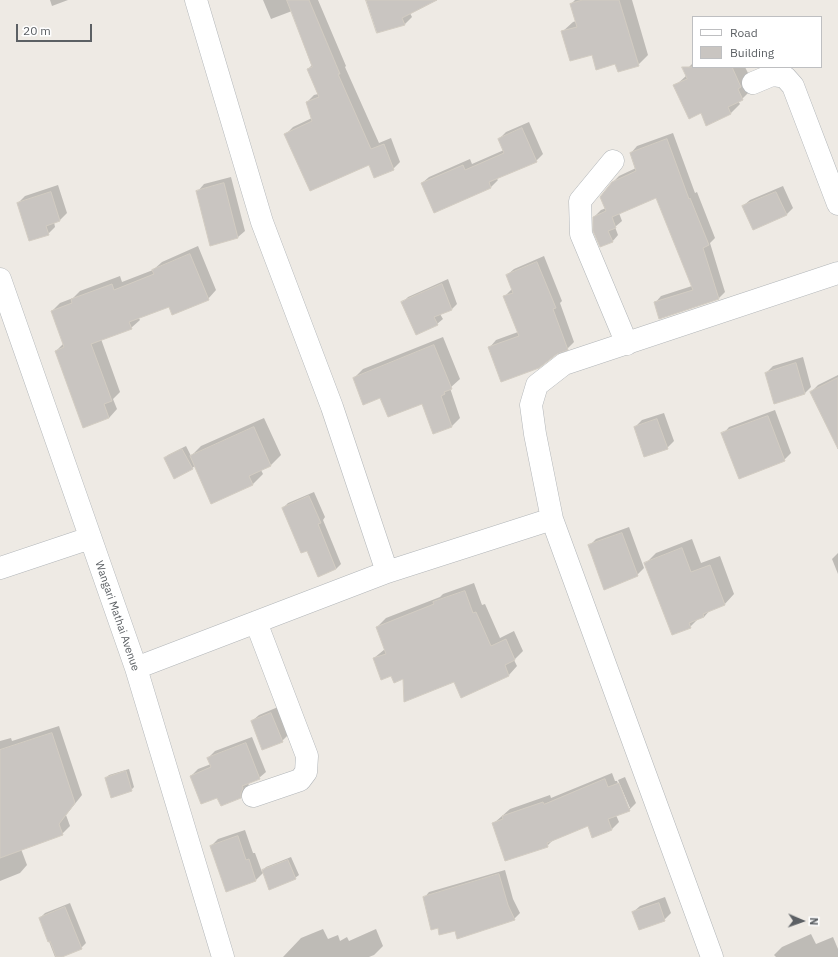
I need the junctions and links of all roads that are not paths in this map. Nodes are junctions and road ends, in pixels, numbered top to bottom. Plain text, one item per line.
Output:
1 (196, 0) edge
2 (753, 83) dead end
3 (613, 161) dead end
4 (838, 204) edge
5 (838, 273) edge
6 (0, 279) edge
7 (627, 344) junction
8 (552, 519) junction
9 (90, 538) junction
10 (0, 568) edge
11 (387, 572) junction
12 (256, 622) junction
13 (136, 668) junction
14 (253, 796) dead end
15 (223, 957) edge
16 (712, 957) edge

1 - 11 street
2 - 4 street
3 - 7 street
5 - 7 street
6 - 9 street, Wangari Mathai Avenue
7 - 8 street
8 - 11 street
8 - 16 street
9 - 10 street
9 - 13 street, Wangari Mathai Avenue
11 - 12 street
12 - 13 street
12 - 14 street
13 - 15 street, Wangari Mathai Avenue

